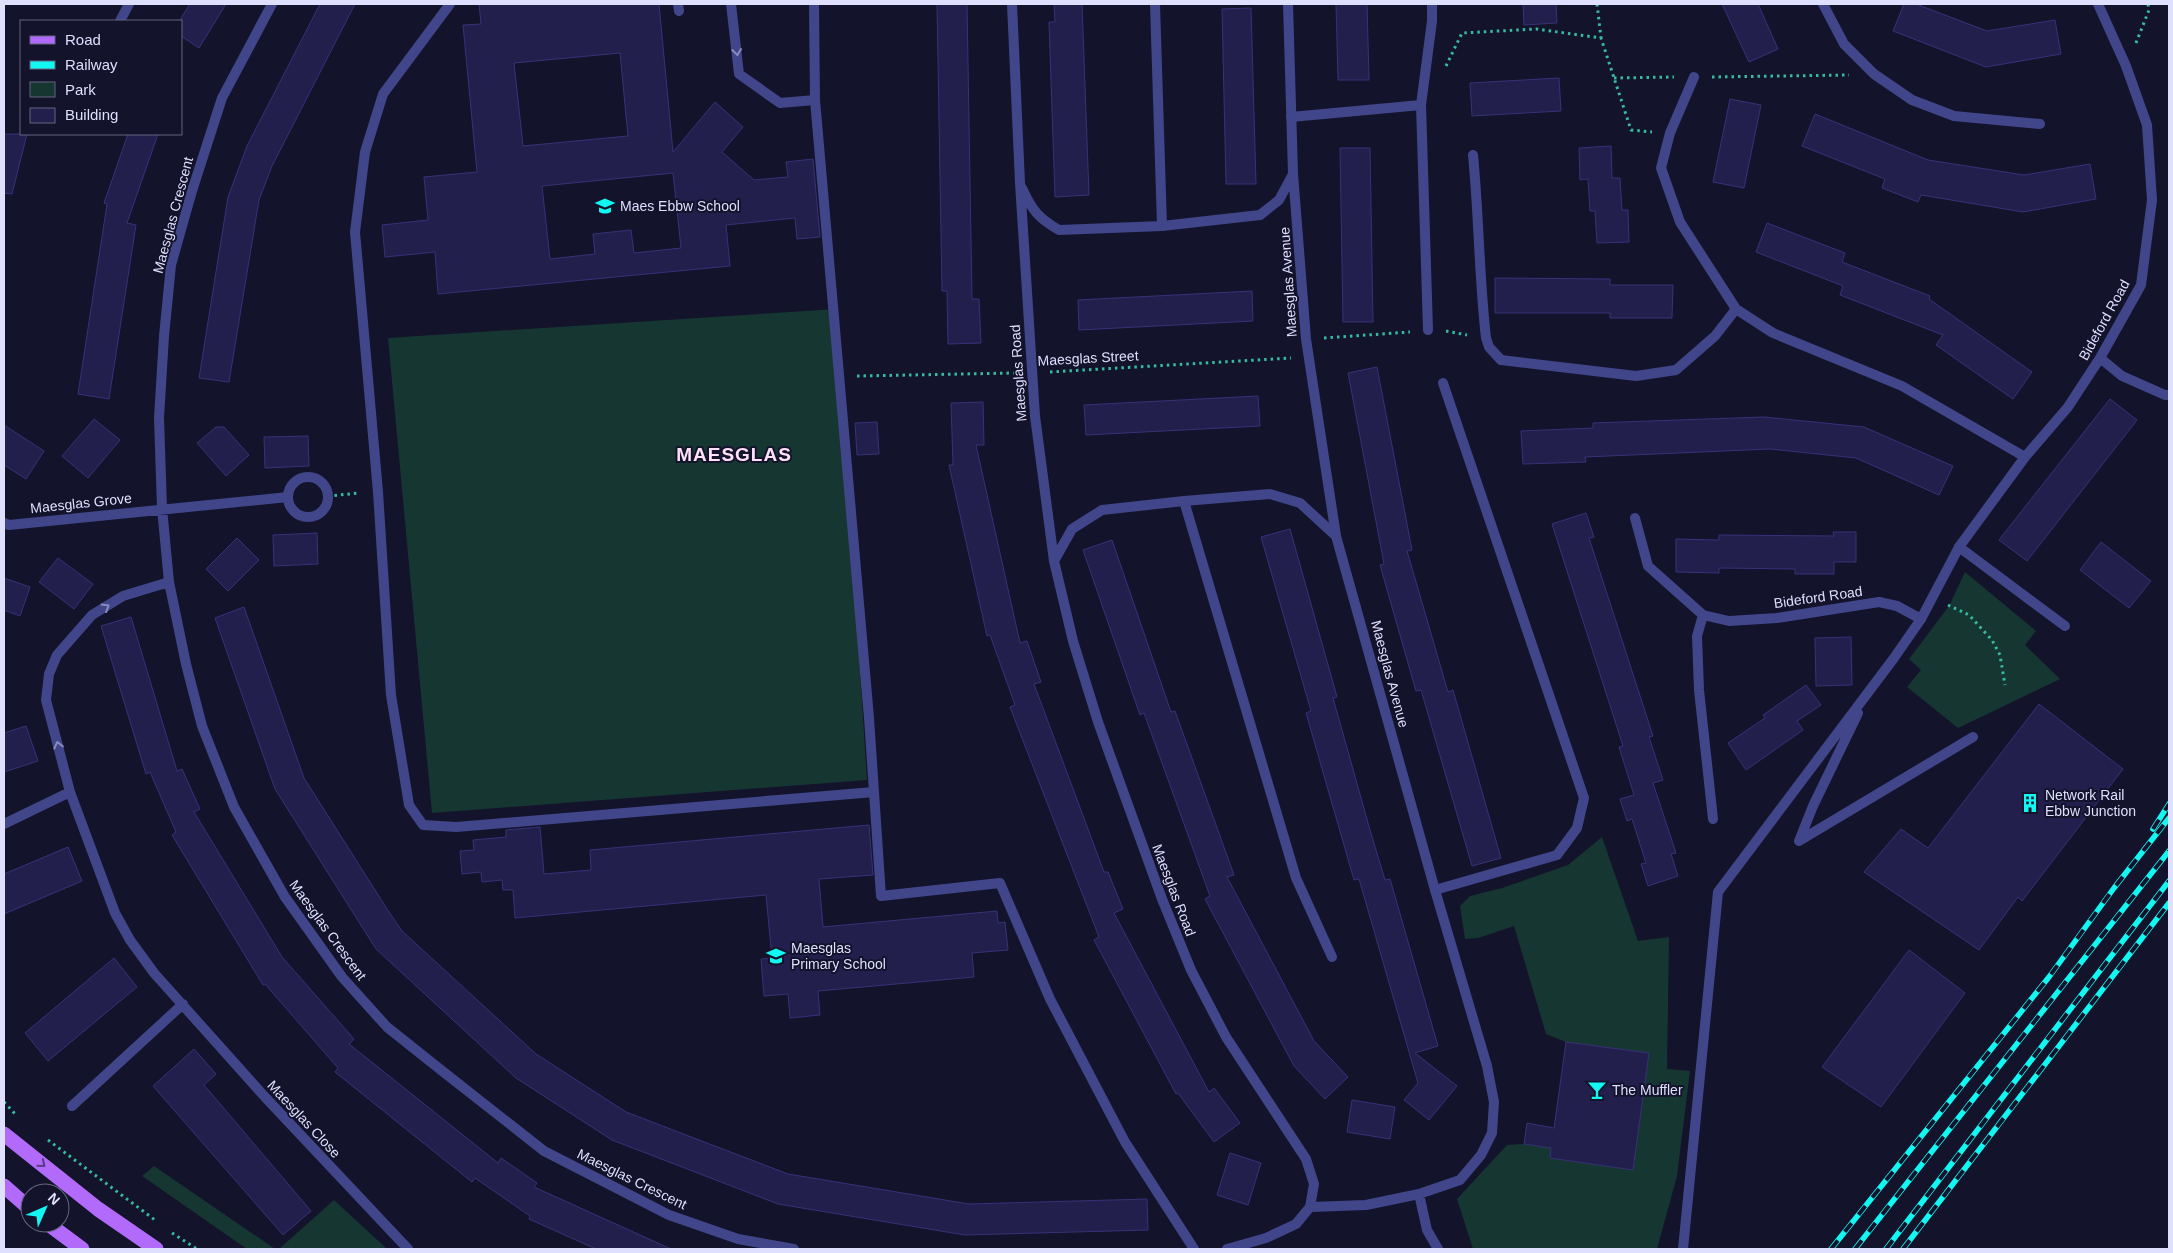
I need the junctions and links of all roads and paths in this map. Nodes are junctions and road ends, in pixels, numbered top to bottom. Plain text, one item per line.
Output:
1 (129, 4) edge
2 (272, 4) edge
3 (450, 4) edge
4 (731, 4) edge
5 (814, 4) edge
6 (1012, 4) edge
7 (1155, 4) edge
8 (1288, 4) edge
9 (1432, 4) edge
10 (1597, 4) edge
11 (1823, 4) edge
12 (2098, 4) edge
13 (2148, 4) edge
14 (121, 20) edge
15 (1601, 38) junction
16 (2126, 66) junction
17 (1874, 74) junction
18 (1694, 77) junction
19 (1614, 78) junction
20 (1424, 91) junction
21 (815, 100) junction
22 (1421, 105) junction
23 (1291, 117) junction
24 (2040, 124) dead end
25 (1670, 134) junction
26 (1473, 155) dead end
27 (1294, 174) junction
28 (1020, 183) junction
29 (1162, 226) junction
30 (1736, 309) junction
31 (1428, 330) junction
32 (1486, 338) junction
33 (1306, 339) junction
34 (1308, 357) junction
35 (2100, 358) junction
36 (1032, 373) junction
37 (839, 376) junction
38 (1443, 383) dead end
39 (2169, 395) edge
40 (2025, 457) junction
41 (378, 492) junction
42 (328, 496) junction
43 (288, 497) junction
44 (1184, 501) junction
45 (162, 508) junction
46 (1635, 518) dead end
47 (4, 523) edge
48 (1336, 536) junction
49 (1959, 548) junction
50 (1054, 561) junction
51 (169, 582) junction
52 (1935, 591) junction
53 (1704, 615) junction
54 (1921, 619) junction
55 (2065, 626) dead end
56 (2006, 685) dead end
57 (1868, 692) junction
58 (1973, 737) dead end
59 (70, 792) junction
60 (874, 792) junction
61 (1713, 819) dead end
62 (4, 824) edge
63 (1435, 890) junction
64 (1332, 957) dead end
65 (183, 1004) junction
66 (4, 1102) edge
67 (72, 1106) dead end
68 (20, 1118) dead end
69 (4, 1134) edge
70 (43, 1136) dead end
71 (4, 1186) edge
72 (1419, 1194) junction
73 (20, 1200) edge
74 (1310, 1207) junction
75 (161, 1224) dead end
76 (169, 1230) dead end
77 (60, 1233) edge
78 (82, 1249) edge
79 (156, 1249) edge
80 (197, 1249) edge
81 (408, 1249) edge
82 (794, 1249) edge
83 (1194, 1249) edge
84 (1228, 1249) edge
85 (1438, 1249) edge
86 (1683, 1249) edge

1 - 14 street
2 - 45 street, Maesglas Crescent
3 - 41 street
4 -> 21 street
5 - 21 street
6 - 28 street, Maesglas Road
7 - 29 street
8 - 23 street, Maesglas Avenue
9 - 20 street
10 - 15 path
11 - 17 street
12 - 16 street, Bideford Road
13 - 16 path
15 - 19 path
15 - 20 path
16 - 35 street, Bideford Road
17 - 18 path
17 - 24 street
18 - 19 path
18 - 25 street
19 - 25 path
20 - 22 street
21 - 37 street
22 - 23 street
22 - 31 street
23 - 27 street, Maesglas Avenue
25 - 30 street
26 - 32 street
27 - 29 street, Maesglas Road
27 - 33 street, Maesglas Avenue
28 - 29 street, Maesglas Road
28 - 36 street, Maesglas Road
30 - 32 street
30 - 40 street
31 - 32 path
31 - 33 path
33 - 34 street, Maesglas Avenue
34 - 36 path, Maesglas Street
34 - 48 street, Maesglas Avenue
35 - 39 street
35 - 40 street, Bideford Road
36 - 37 path, Maesglas Street
36 - 50 street, Maesglas Road
37 - 60 street
38 - 63 street
40 - 49 street, Bideford Road
41 - 42 path
41 - 60 street
42 - 43 street
42 - 43 street
43 - 45 street
44 - 48 street
44 - 50 street
44 - 64 street
45 - 47 street, Maesglas Grove
45 - 51 street, Maesglas Crescent
46 - 53 street, Bideford Road
48 - 63 street, Maesglas Avenue
49 - 52 street, Bideford Road
49 - 55 street
50 - 74 street, Maesglas Road
59 -> 51 street, Maesglas Close
51 - 82 street, Maesglas Crescent
52 - 54 street, Bideford Road
52 - 56 path
53 - 54 street, Bideford Road
53 - 61 street
54 - 57 street
57 - 58 street
57 - 86 street
59 - 62 street
59 - 65 street, Maesglas Close
60 - 83 street
63 - 72 street, Maesglas Avenue
65 - 67 street
65 - 81 street, Maesglas Close
66 - 68 path
69 -> 79 main road
70 - 75 path
71 - 73 main road
72 - 74 street, Maesglas Avenue
72 - 85 street
74 - 84 street
76 - 80 path
77 - 78 main road

